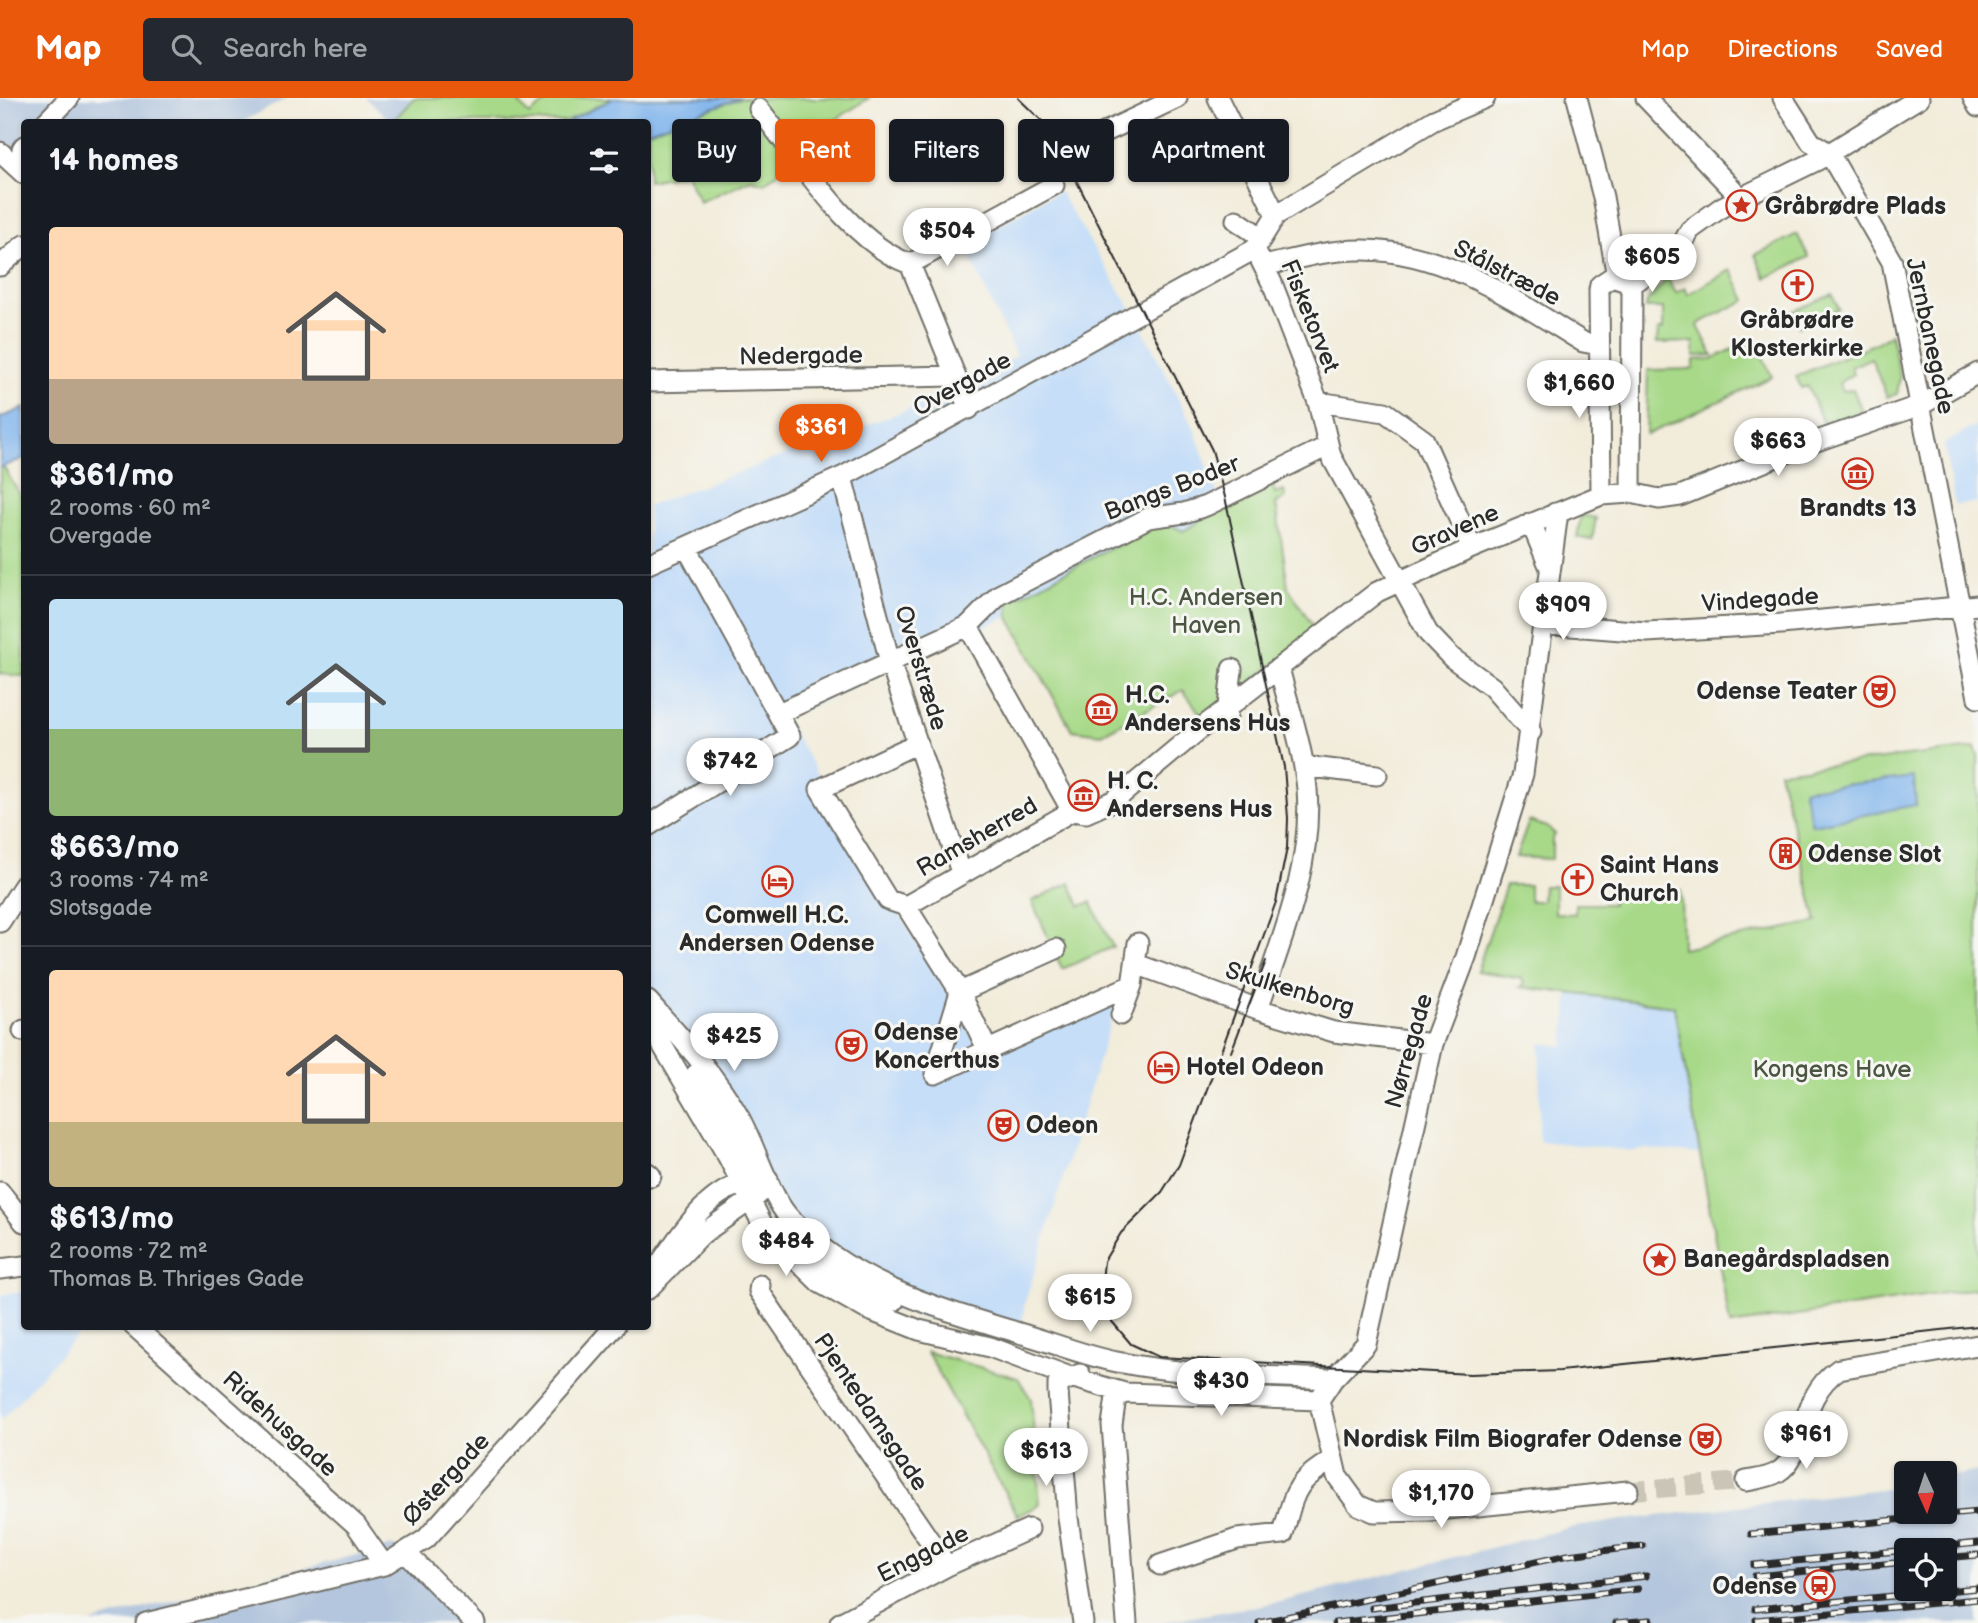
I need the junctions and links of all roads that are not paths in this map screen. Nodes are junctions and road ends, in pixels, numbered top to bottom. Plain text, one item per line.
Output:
1 (69, 98) edge
2 (1218, 98) edge
3 (1485, 98) edge
4 (1577, 98) edge
5 (1646, 98) edge
6 (1783, 98) edge
7 (1919, 98) edge
8 (1973, 98) edge
9 (1186, 100) edge
10 (1978, 107) edge
11 (1891, 108) edge
12 (760, 109) dead end
13 (50, 119) edge
14 (1114, 130) edge
15 (0, 152) edge
16 (1829, 153) junction
17 (21, 171) edge
18 (1054, 185) dead end
19 (1742, 199) junction
20 (1276, 215) junction
21 (1236, 220) dead end
22 (21, 248) edge
23 (1260, 251) junction
24 (910, 264) junction
25 (0, 266) edge
26 (1624, 281) junction
27 (1599, 345) junction
28 (1978, 373) edge
29 (955, 376) junction
30 (651, 382) edge
31 (1318, 402) junction
32 (1921, 405) junction
33 (969, 409) junction
34 (1330, 451) junction
35 (842, 477) junction
36 (1631, 493) junction
37 (1601, 495) junction
38 (1555, 513) junction
39 (1531, 523) junction
40 (687, 548) junction
41 (1472, 548) junction
42 (651, 563) edge
43 (1552, 573) junction
44 (1400, 582) junction
45 (1968, 606) edge
46 (1545, 624) junction
47 (968, 626) junction
48 (890, 662) junction
49 (1279, 668) junction
50 (1232, 669) dead end
51 (1978, 698) edge
52 (779, 713) junction
53 (1227, 717) junction
54 (1531, 732) junction
55 (918, 743) junction
56 (1304, 766) junction
57 (1377, 775) dead end
58 (1072, 811) junction
59 (651, 824) edge
60 (961, 872) junction
61 (21, 890) edge
62 (906, 906) junction
63 (0, 922) edge
64 (1138, 943) dead end
65 (1056, 949) dead end
66 (1136, 964) junction
67 (1132, 985) junction
68 (960, 992) junction
69 (651, 1005) edge
70 (1258, 1009) junction
71 (1121, 1015) dead end
72 (651, 1027) edge
73 (651, 1028) edge
74 (1433, 1044) junction
75 (987, 1049) junction
76 (769, 1180) junction
77 (739, 1184) junction
78 (0, 1192) edge
79 (753, 1200) junction
80 (21, 1218) edge
81 (21, 1266) edge
82 (0, 1269) edge
83 (651, 1276) edge
84 (760, 1285) dead end
85 (651, 1286) edge
86 (971, 1318) junction
87 (138, 1330) edge
88 (611, 1330) edge
89 (1978, 1345) edge
90 (1065, 1349) junction
91 (1227, 1374) junction
92 (1083, 1378) junction
93 (1333, 1379) junction
94 (1125, 1393) junction
95 (1319, 1400) junction
96 (1332, 1460) junction
97 (1746, 1481) tunnel mouth
98 (1628, 1491) tunnel mouth
99 (1118, 1508) junction
100 (1029, 1530) dead end
101 (407, 1554) junction
102 (384, 1565) junction
103 (1160, 1565) dead end
104 (947, 1566) junction
105 (146, 1623) edge
106 (475, 1623) edge
107 (840, 1623) edge
108 (1083, 1623) edge
109 (1127, 1623) edge

1 - 13 street
2 - 20 street
3 - 20 street
4 - 26 street
5 - 19 street
6 - 16 street, Jernbanegade
7 - 11 street
8 - 10 street
9 - 14 street
11 - 16 street
12 - 24 street
15 - 17 street
16 - 19 street
16 - 32 street, Jernbanegade
18 - 24 street
19 - 26 street
20 - 23 street
21 - 23 street
22 - 25 street
23 - 27 street, Stålstræde
23 - 31 street, Fisketorvet
23 - 33 street, Overgade
24 - 29 street
26 - 27 street
26 - 36 street
27 - 37 street
28 - 32 street, Gravene
29 - 30 street, Nedergade
29 - 33 street
31 - 34 street, Fisketorvet
31 - 41 street, Fisketorvet
32 - 36 street, Gravene
32 - 45 street, Jernbanegade
33 - 35 street, Overgade
34 - 44 street
34 - 47 street, Bangs Boder
35 - 40 street, Overgade
35 - 48 street, Overstræde
36 - 37 street, Gravene
37 - 38 street, Gravene
38 - 39 street, Gravene
38 - 43 street, Nørregade
39 - 41 street, Gravene
39 - 43 street
40 - 42 street, Overgade
40 - 52 street
41 - 44 street, Gravene
43 - 46 street, Nørregade
44 - 49 street, Gravene
44 - 54 street
45 - 46 street, Vindegade
45 - 51 street, Jernbanegade
46 - 54 street, Nørregade
47 - 48 street, Bangs Boder
47 - 58 street
48 - 52 street, Bangs Boder
48 - 55 street, Overstræde
49 - 53 street, Gravene
49 - 56 street
50 - 53 street
52 - 59 street
53 - 58 street, Ramsherred
54 - 74 street, Nørregade
55 - 60 street, Overstræde
55 - 62 street
56 - 57 street
56 - 70 street
58 - 60 street, Ramsherred
60 - 62 street, Ramsherred
61 - 63 street
62 - 68 street
64 - 66 street
65 - 68 street
66 - 67 street
66 - 70 street, Skulkenborg
67 - 71 street
67 - 75 street
68 - 75 street
68 - 75 street
69 - 76 street
70 - 74 street, Skulkenborg
72 - 76 street
73 - 77 street
74 - 93 street, Nørregade
76 - 77 street
76 - 79 street
76 - 86 street
77 - 79 street
77 - 83 street
78 - 80 street
79 - 85 street
79 - 86 street
79 - 92 street
81 - 82 street
84 - 104 street, Pjentedamsgade
86 - 90 street
87 - 102 street, Ridehusgade
88 - 101 street, Østergade
89 - 97 street
90 - 91 street
90 - 92 street
91 - 92 street
91 - 93 street
92 - 94 street
92 - 99 street
92 - 108 street
93 - 95 street, Nørregade
94 - 95 street
94 - 99 street
95 - 96 street
96 - 98 street
96 - 103 street
99 - 109 street
100 - 104 street, Enggade
101 - 102 street, Østergade
101 - 106 street
102 - 105 street, Østergade
104 - 107 street, Enggade

